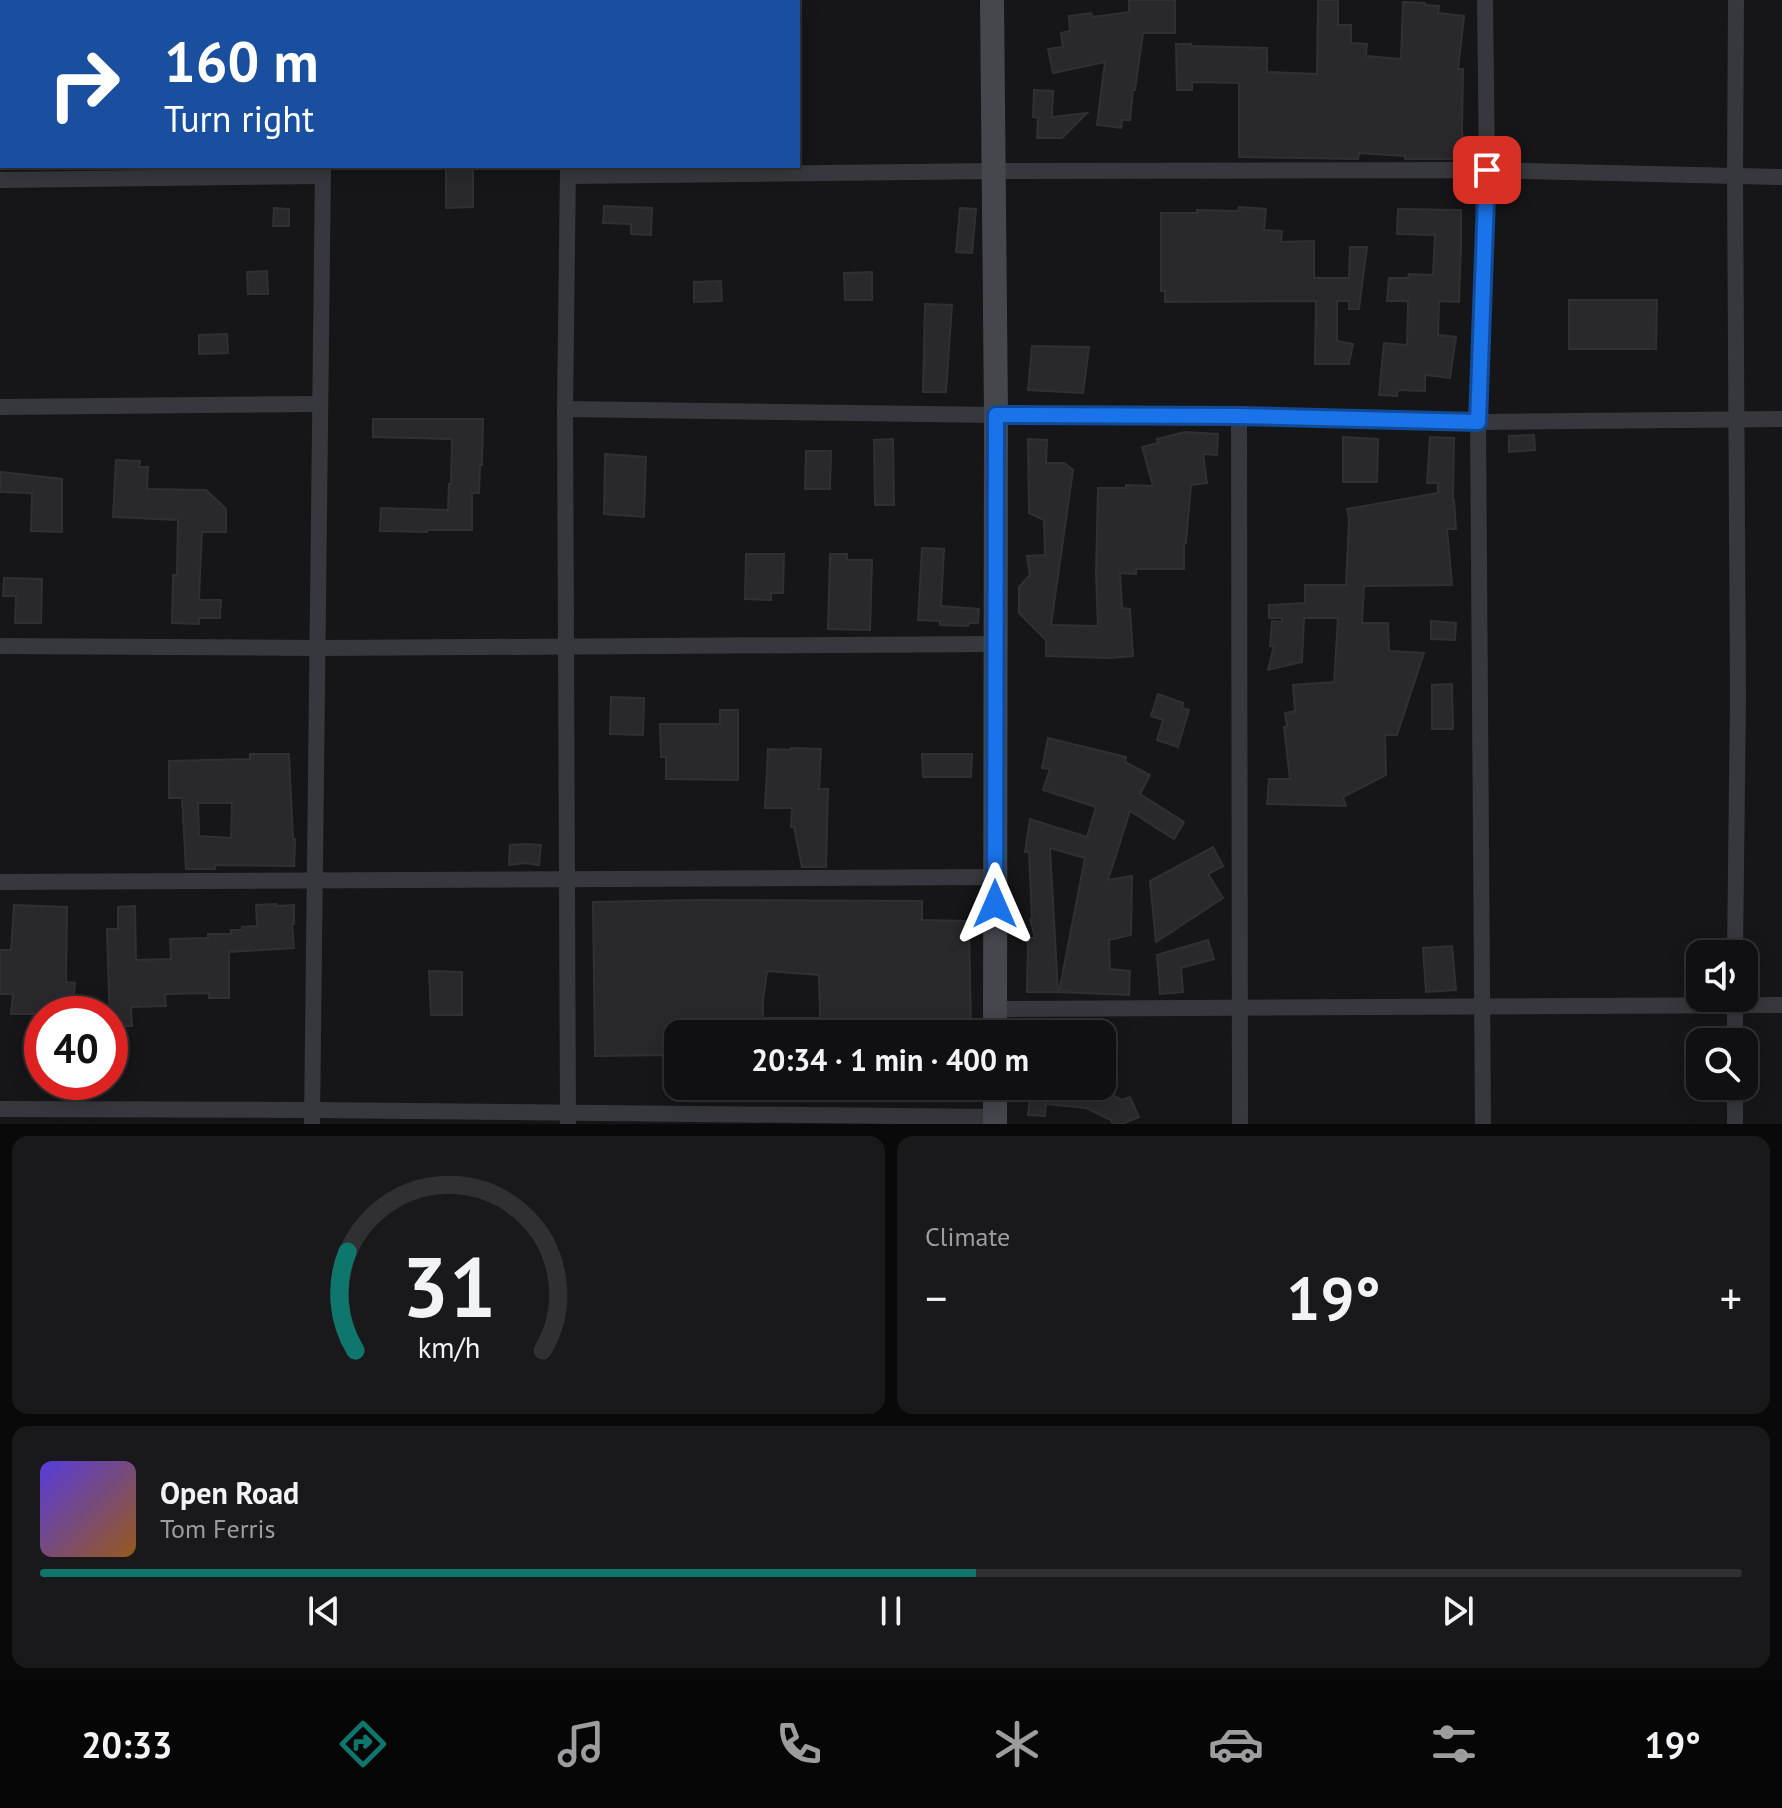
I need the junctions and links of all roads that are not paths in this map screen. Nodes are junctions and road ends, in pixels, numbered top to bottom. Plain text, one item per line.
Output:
1 (992, 0) edge
2 (1485, 0) edge
3 (1736, 0) edge
4 (1487, 170) junction
5 (323, 171) edge
6 (569, 171) edge
7 (994, 171) junction
8 (1735, 176) junction
9 (1782, 177) edge
10 (0, 180) edge
11 (320, 404) junction
12 (0, 407) edge
13 (565, 409) junction
14 (996, 415) junction
15 (1239, 416) junction
16 (1738, 419) junction
17 (1782, 419) edge
18 (1478, 422) junction
19 (996, 644) junction
20 (0, 646) edge
21 (567, 647) junction
22 (319, 648) junction
23 (995, 877) junction
24 (568, 879) junction
25 (315, 880) junction
26 (0, 882) edge
27 (1735, 940) edge
28 (1686, 1003) edge
29 (1758, 1003) edge
30 (1782, 1005) edge
31 (1483, 1007) junction
32 (1239, 1008) junction
33 (994, 1009) junction
34 (994, 1020) edge
35 (995, 1100) edge
36 (1735, 1100) edge
37 (0, 1109) edge
38 (312, 1117) edge
39 (568, 1118) edge
40 (995, 1121) edge
41 (1240, 1124) edge
42 (1483, 1124) edge
43 (1735, 1124) edge

1 - 7 street
2 - 4 street
3 - 8 street
4 - 7 street
4 - 8 street
4 - 18 street
5 - 10 street
5 - 11 street
6 - 7 street
6 - 13 street
7 - 14 street
8 - 9 street
8 - 16 street
11 - 12 street
11 - 22 street
13 - 14 street
13 - 21 street
14 - 15 street
14 - 19 street
15 - 18 street
15 - 32 street
16 - 17 street
16 - 18 street
16 - 27 street
18 - 31 street
19 - 21 street
19 - 23 street
20 - 22 street
21 - 22 street
21 - 24 street
22 - 25 street
23 - 24 street
23 - 33 street
24 - 25 street
24 - 39 street
25 - 26 street
25 - 38 street
28 - 31 street
29 - 30 street
31 - 32 street
31 - 42 street
32 - 33 street
32 - 41 street
33 - 34 street
35 - 40 street
36 - 43 street
37 - 38 street
38 - 39 street
39 - 40 street

